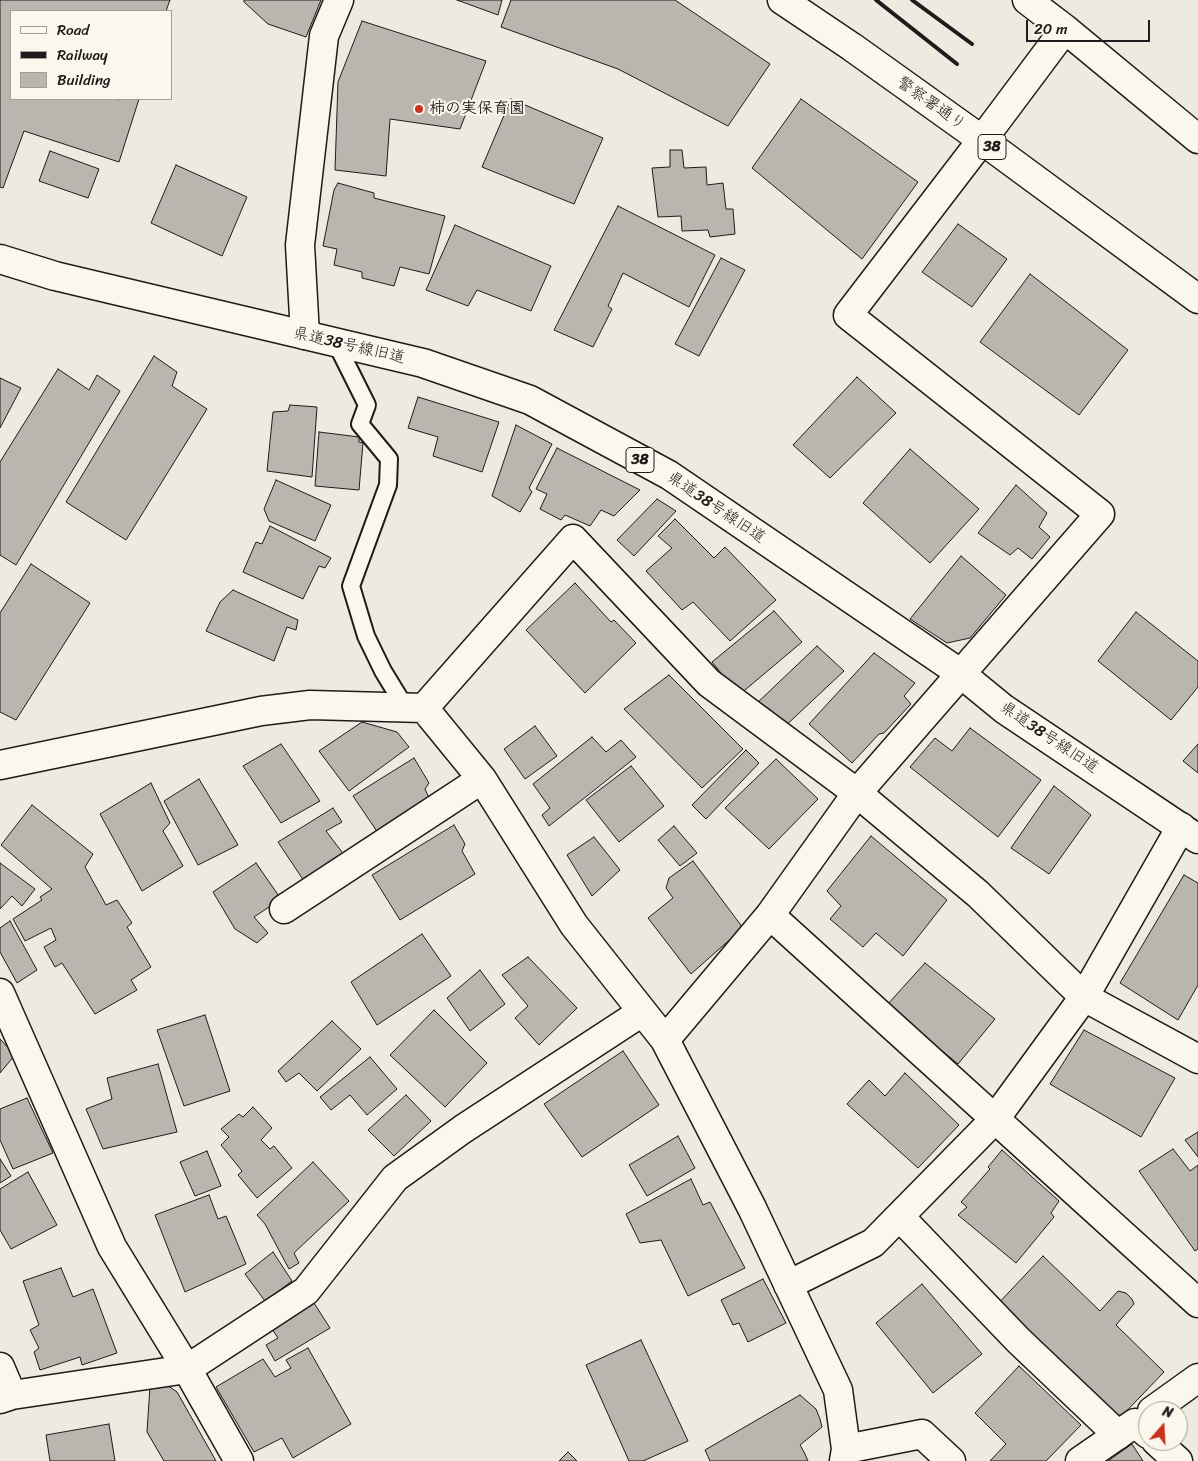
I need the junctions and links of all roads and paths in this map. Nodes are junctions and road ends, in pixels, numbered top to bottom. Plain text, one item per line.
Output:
1 (339, 0) edge
2 (782, 0) edge
3 (1027, 0) edge
4 (1065, 29) junction
5 (1198, 139) edge
6 (982, 140) junction
7 (0, 259) edge
8 (1198, 299) edge
9 (305, 335) junction
10 (336, 342) junction
11 (960, 673) junction
12 (414, 707) junction
13 (0, 765) edge
14 (482, 779) junction
15 (857, 793) junction
16 (1189, 833) edge
17 (284, 909) dead end
18 (770, 915) junction
19 (0, 993) edge
20 (1084, 996) junction
21 (642, 1012) junction
22 (665, 1040) junction
23 (1198, 1059) edge
24 (995, 1120) junction
25 (900, 1217) junction
26 (788, 1285) junction
27 (1198, 1303) edge
28 (0, 1367) edge
29 (187, 1369) junction
30 (1198, 1378) edge
31 (6, 1397) edge
32 (1169, 1401) edge
33 (1138, 1423) edge
34 (1138, 1425) edge
35 (1167, 1451) edge
36 (845, 1455) edge
37 (238, 1461) edge
38 (951, 1461) edge
39 (1080, 1461) edge
40 (1178, 1461) edge

1 - 9 street
2 - 6 street, 警察署通り / 38
3 - 4 street
4 - 5 street
4 - 6 street
6 - 8 street, 警察署通り / 38
6 - 11 street
7 - 9 street, 県道38号線旧道 / 38
9 - 10 street, 県道38号線旧道 / 38
10 - 11 street, 県道38号線旧道 / 38
10 - 12 lane
11 - 15 street
11 - 16 street, 県道38号線旧道 / 38
12 - 13 street
12 - 14 street
12 - 15 street
14 - 17 street
14 - 21 street
15 - 18 street
15 - 20 street
16 - 20 street
18 - 22 street
18 - 24 street
19 - 29 street
20 - 23 street
20 - 24 street
21 - 22 street
21 - 29 street
22 - 26 street
24 - 25 street
24 - 27 street
25 - 26 street
25 - 33 street
26 - 36 street
28 - 31 street
29 - 31 street
29 - 37 street
30 - 32 street
34 - 39 street
35 - 40 street
36 - 38 street

